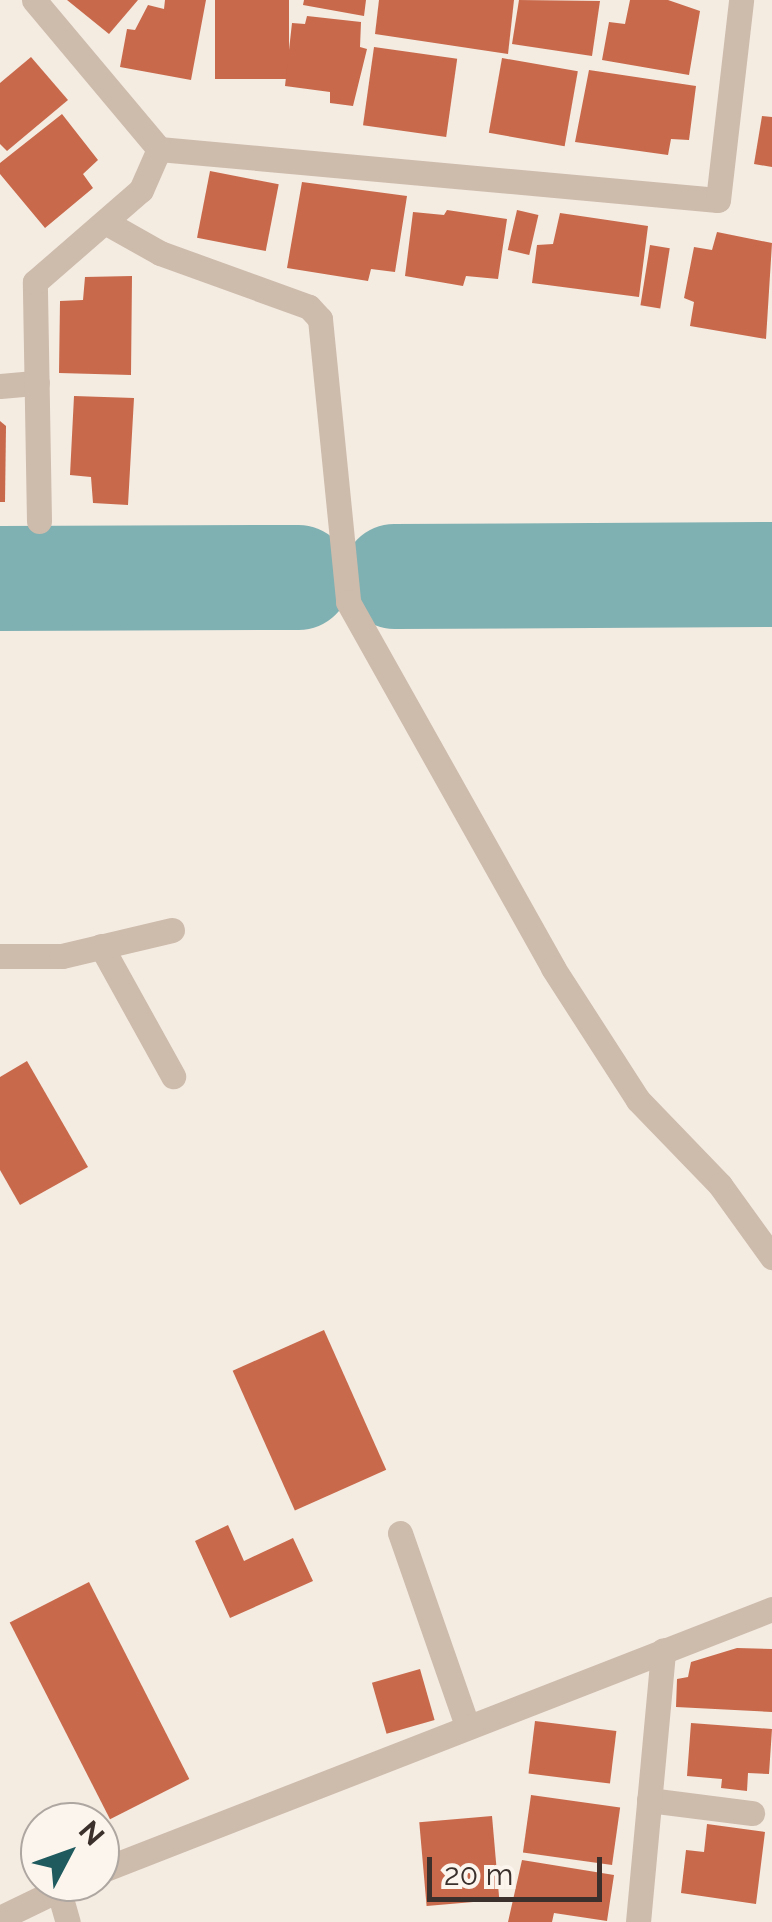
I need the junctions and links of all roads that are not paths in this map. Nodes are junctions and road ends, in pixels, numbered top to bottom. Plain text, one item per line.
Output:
1 (34, 0) edge
2 (741, 0) edge
3 (159, 149) junction
4 (105, 222) junction
5 (37, 383) junction
6 (0, 386) edge
7 (40, 522) dead end
8 (172, 930) dead end
9 (100, 946) junction
10 (0, 956) edge
11 (173, 1076) dead end
12 (772, 1257) edge
13 (400, 1533) dead end
14 (772, 1609) edge
15 (663, 1650) junction
16 (467, 1724) junction
17 (649, 1800) junction
18 (752, 1813) dead end
19 (120, 1863) edge
20 (32, 1902) edge
21 (0, 1918) edge
22 (638, 1922) edge

1 - 3 street
2 - 3 street
3 - 4 street
4 - 5 street
4 - 12 street
5 - 6 street
5 - 7 street
8 - 9 street
9 - 10 street
9 - 11 street
13 - 16 street
14 - 15 street
15 - 16 street
15 - 17 street
16 - 19 street
17 - 18 street
17 - 22 street
20 - 21 street

